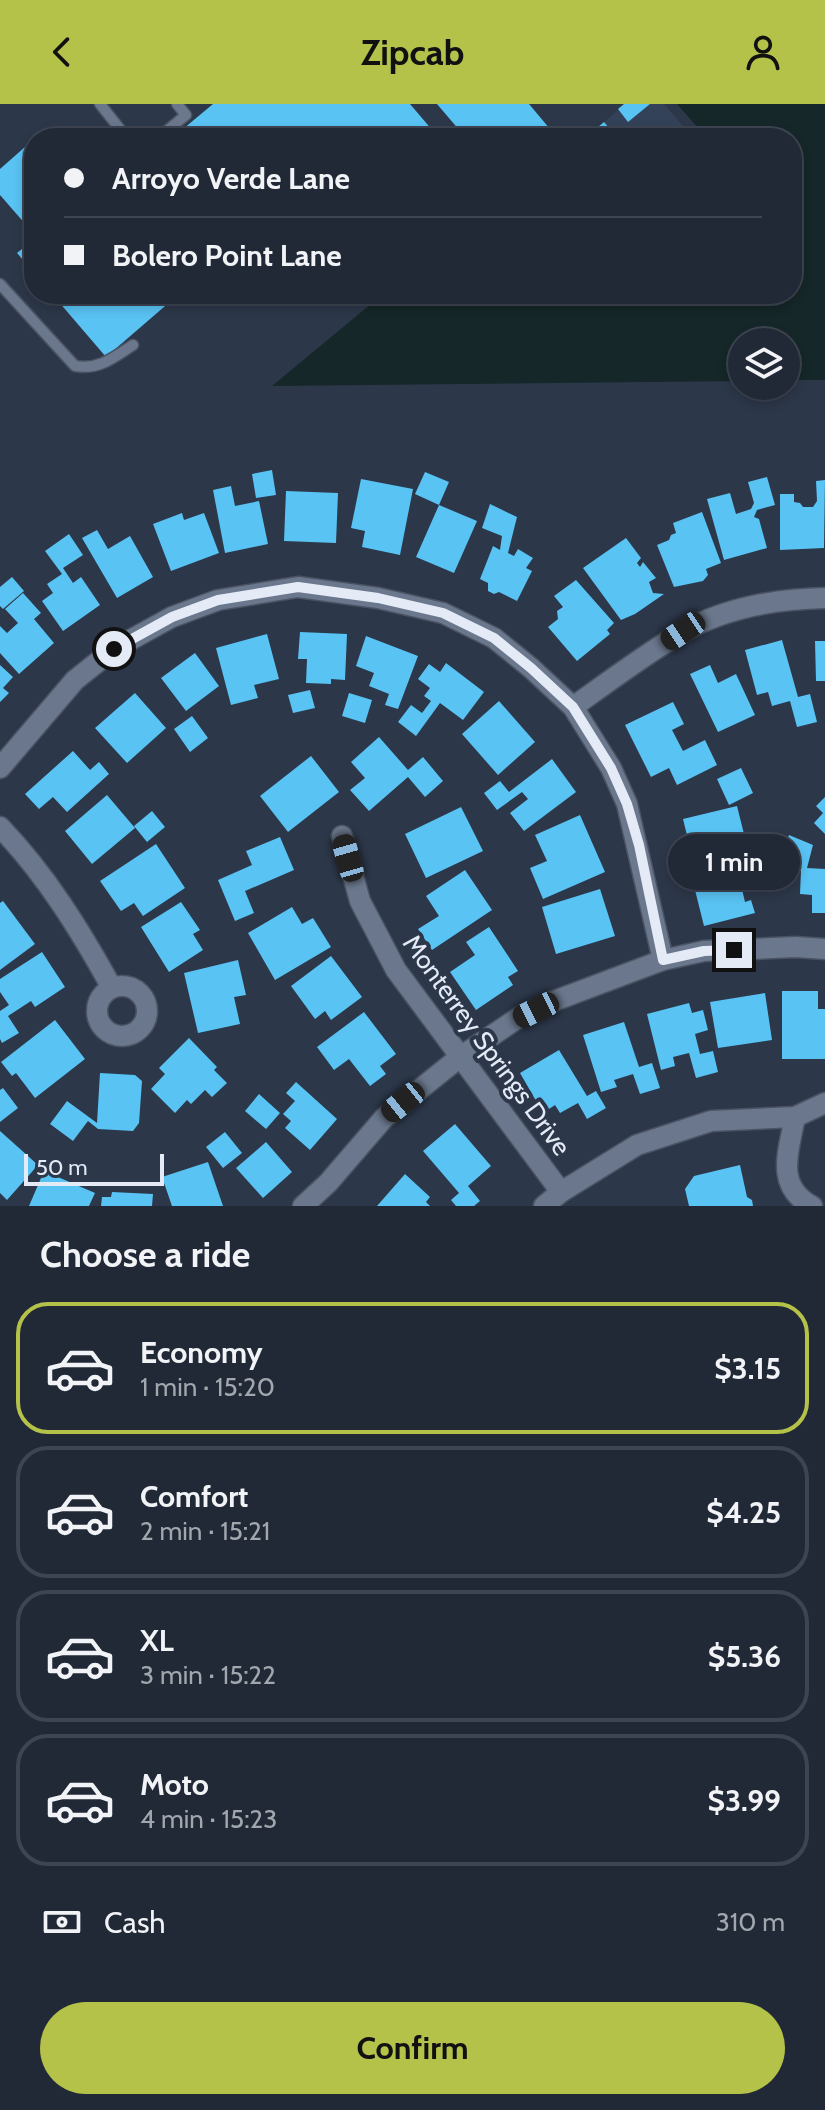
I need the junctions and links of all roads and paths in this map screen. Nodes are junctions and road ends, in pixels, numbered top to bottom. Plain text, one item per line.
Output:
1 (100, 104) edge
2 (177, 104) edge
3 (119, 128) edge
4 (170, 128) edge
5 (0, 284) edge
6 (133, 345) dead end
7 (825, 598) edge
8 (573, 707) junction
9 (0, 768) edge
10 (0, 827) edge
11 (342, 836) dead end
12 (825, 949) edge
13 (663, 960) junction
14 (112, 988) dead end
15 (460, 1057) junction
16 (825, 1103) edge
17 (795, 1117) junction
18 (561, 1192) junction
19 (303, 1206) edge
20 (544, 1206) edge
21 (812, 1206) edge

1 - 3 lane
2 - 4 lane
5 - 6 lane
7 - 8 street
8 - 9 street
8 - 13 street
10 - 14 street
11 - 15 street, Monterrey Springs Drive
12 - 13 street
13 - 15 street
15 - 18 street, Monterrey Springs Drive
15 - 19 street
16 - 17 street
17 - 18 street
17 - 21 street
18 - 20 street

